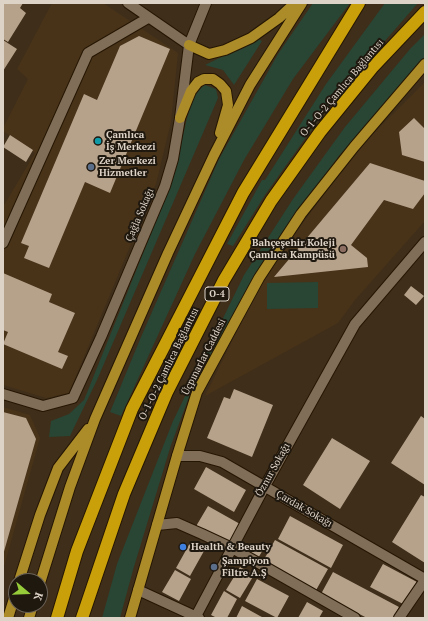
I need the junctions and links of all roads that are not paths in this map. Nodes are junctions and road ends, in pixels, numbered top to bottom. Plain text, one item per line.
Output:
1 (128, 3) edge
2 (206, 3) edge
3 (295, 3) edge
4 (302, 3) edge
5 (359, 3) edge
6 (425, 12) edge
7 (148, 18) junction
8 (189, 45) junction
9 (425, 64) edge
10 (180, 118) junction
11 (214, 155) junction
12 (3, 242) edge
13 (425, 242) edge
14 (3, 394) edge
15 (95, 419) junction
16 (177, 456) junction
17 (265, 486) junction
18 (157, 524) junction
19 (232, 548) junction
20 (22, 573) edge
21 (43, 573) edge
22 (425, 579) edge
23 (138, 590) junction
24 (196, 617) edge
25 (57, 618) edge
26 (82, 618) edge
27 (130, 618) edge
28 (354, 618) edge
29 (399, 618) edge

1 - 7 street
2 - 8 street, Çağla Sokağı
3 - 8 main road
4 - 11 main road
5 - 25 highway, O-1-O-2 Çamlıca Bağlantısı / O-4
6 - 26 highway, O-1-O-2 Çamlıca Bağlantısı / O-4
7 - 8 street
7 - 12 street
8 - 10 street, Çağla Sokağı
9 - 16 main road, Üçpınarlar Caddesi
10 - 11 main road
10 - 14 street, Çağla Sokağı
11 - 15 main road
13 - 17 street, Öznur Sokağı
15 - 20 main road
15 - 21 main road
16 - 17 street, Çardak Sokağı
16 - 18 main road, Üçpınarlar Caddesi
17 - 19 street, Öznur Sokağı
17 - 22 street, Çardak Sokağı
18 - 19 street
18 - 23 main road, Üçpınarlar Caddesi
19 - 24 street, Öznur Sokağı
19 - 28 street
22 - 29 street
23 - 24 street
23 - 27 main road, Üçpınarlar Caddesi

